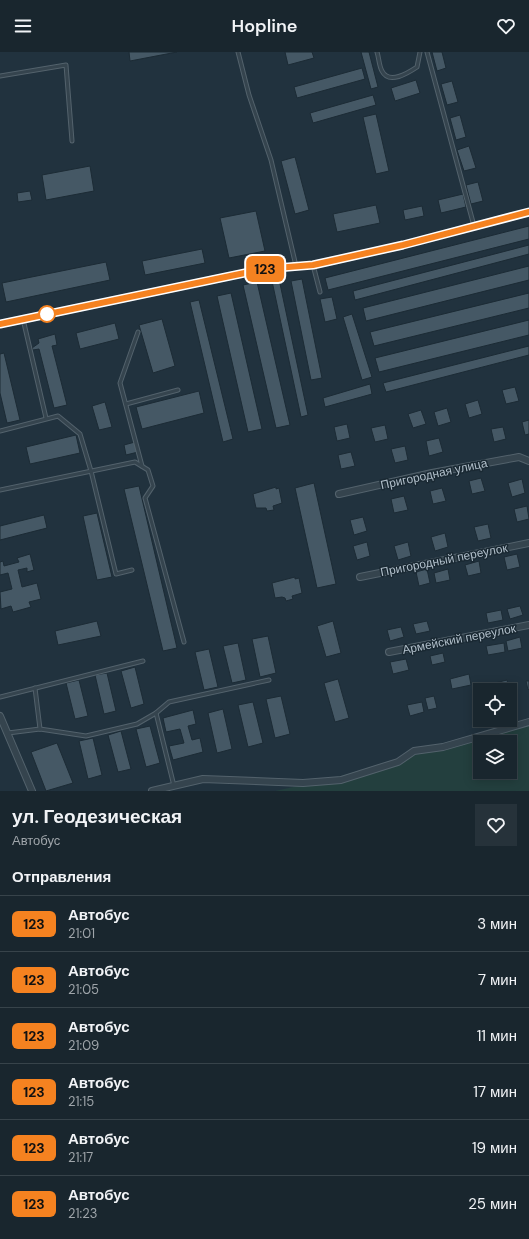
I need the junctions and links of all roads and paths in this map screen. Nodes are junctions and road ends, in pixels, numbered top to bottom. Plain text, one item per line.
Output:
1 (238, 52) edge
2 (377, 52) edge
3 (420, 52) edge
4 (427, 52) edge
5 (0, 76) edge
6 (72, 141) dead end
7 (529, 212) edge
8 (474, 226) junction
9 (313, 265) junction
10 (297, 267) junction
11 (320, 292) dead end
12 (23, 319) junction
13 (0, 324) edge
14 (138, 332) dead end
15 (178, 390) dead end
16 (126, 404) junction
17 (46, 418) junction
18 (0, 430) edge
19 (529, 461) edge
20 (142, 466) junction
21 (91, 471) junction
22 (0, 490) edge
23 (339, 494) dead end
24 (529, 543) edge
25 (132, 570) dead end
26 (360, 577) dead end
27 (529, 625) edge
28 (184, 642) dead end
29 (389, 652) dead end
30 (143, 661) dead end
31 (269, 680) dead end
32 (35, 688) junction
33 (0, 697) edge
34 (156, 714) junction
35 (0, 716) edge
36 (529, 722) edge
37 (40, 729) junction
38 (7, 733) junction
39 (174, 786) junction
40 (32, 791) edge
41 (152, 791) edge

1 - 10 lane
2 - 3 lane
4 - 8 lane
5 - 6 lane
7 - 8 street
8 - 9 street
9 - 10 street
9 - 11 lane
10 - 12 street
12 - 13 street
12 - 17 lane
14 - 16 lane
15 - 16 lane
16 - 20 lane
17 - 18 lane
17 - 21 lane
19 - 23 street, Пригородная улица
20 - 21 lane
20 - 28 lane
21 - 22 lane
21 - 25 lane
24 - 26 street, Пригородный переулок
27 - 29 street, Армейский переулок
30 - 32 lane
31 - 34 lane
32 - 33 lane
32 - 37 lane
34 - 37 lane
34 - 39 lane
35 - 38 street
36 - 39 street
37 - 38 lane
38 - 40 street
39 - 41 street

